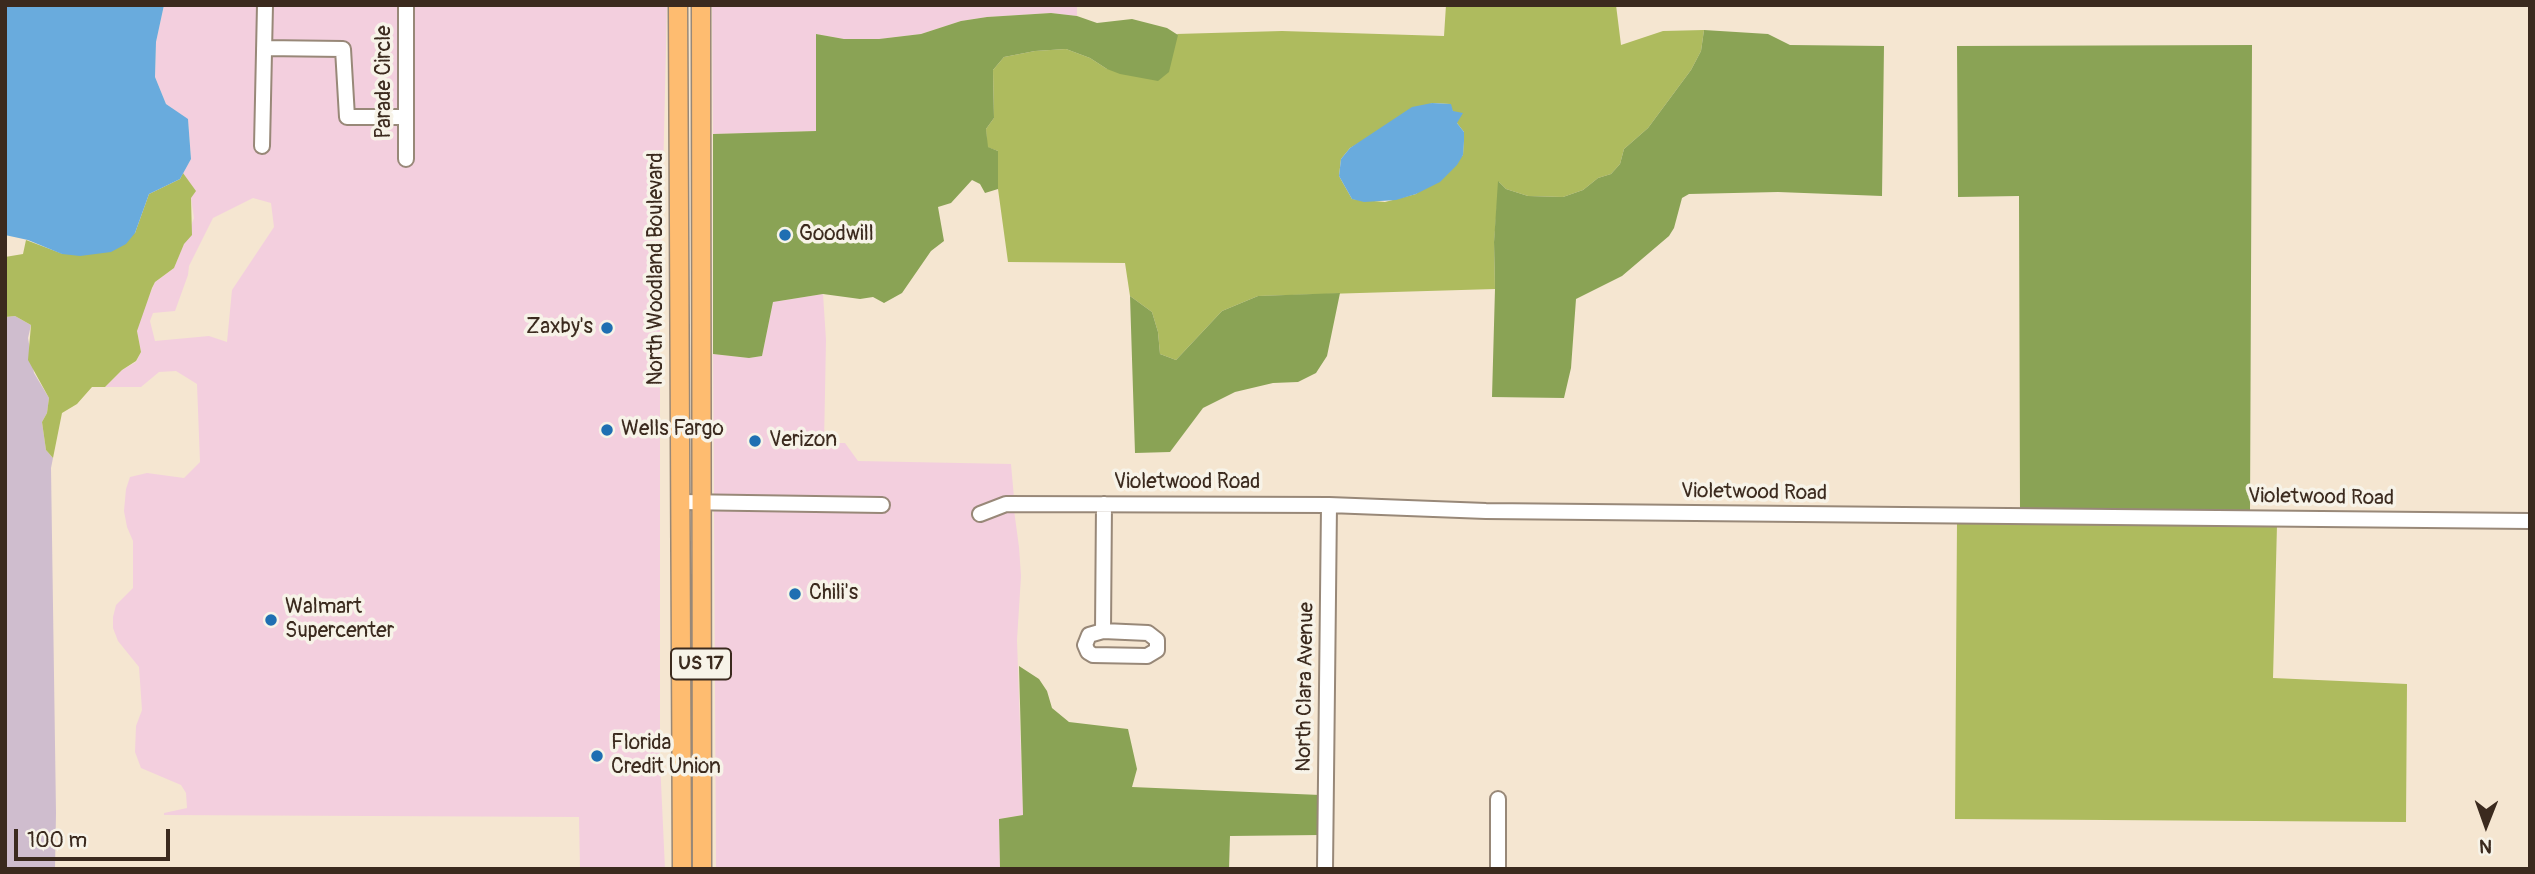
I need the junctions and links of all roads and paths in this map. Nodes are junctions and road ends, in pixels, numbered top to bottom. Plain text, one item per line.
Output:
1 (265, 5) edge
2 (406, 5) edge
3 (678, 5) edge
4 (701, 5) edge
5 (264, 48) junction
6 (406, 117) junction
7 (262, 146) dead end
8 (680, 153) junction
9 (406, 159) dead end
10 (700, 182) junction
11 (680, 187) junction
12 (700, 230) junction
13 (681, 502) junction
14 (700, 503) junction
15 (1104, 504) junction
16 (882, 505) dead end
17 (1329, 505) junction
18 (981, 514) dead end
19 (2530, 521) edge
20 (1103, 631) dead end
21 (1498, 799) dead end
22 (702, 826) junction
23 (682, 827) junction
24 (682, 869) edge
25 (702, 869) edge
26 (1325, 869) edge
27 (1498, 869) edge

1 - 5 street
2 - 6 street, Parade Circle
3 - 8 main road, North Woodland Boulevard / US 17
4 - 10 main road, North Woodland Boulevard / US 17
5 - 6 street
5 - 7 street
6 - 9 street, Parade Circle
8 - 10 main road
8 - 11 main road, North Woodland Boulevard / US 17
10 - 12 main road, North Woodland Boulevard / US 17
11 - 12 main road
11 - 13 main road, North Woodland Boulevard / US 17
12 - 14 main road, North Woodland Boulevard / US 17
13 - 14 street
13 - 23 main road, North Woodland Boulevard / US 17
14 - 16 street
14 - 22 main road, North Woodland Boulevard / US 17
15 - 17 street, Violetwood Road
15 - 18 street, Violetwood Road
15 - 20 street
17 - 19 street, Violetwood Road
17 - 26 street, North Clara Avenue
21 - 27 street
22 - 23 street
22 - 25 main road, North Woodland Boulevard / US 17
23 - 24 main road, North Woodland Boulevard / US 17

